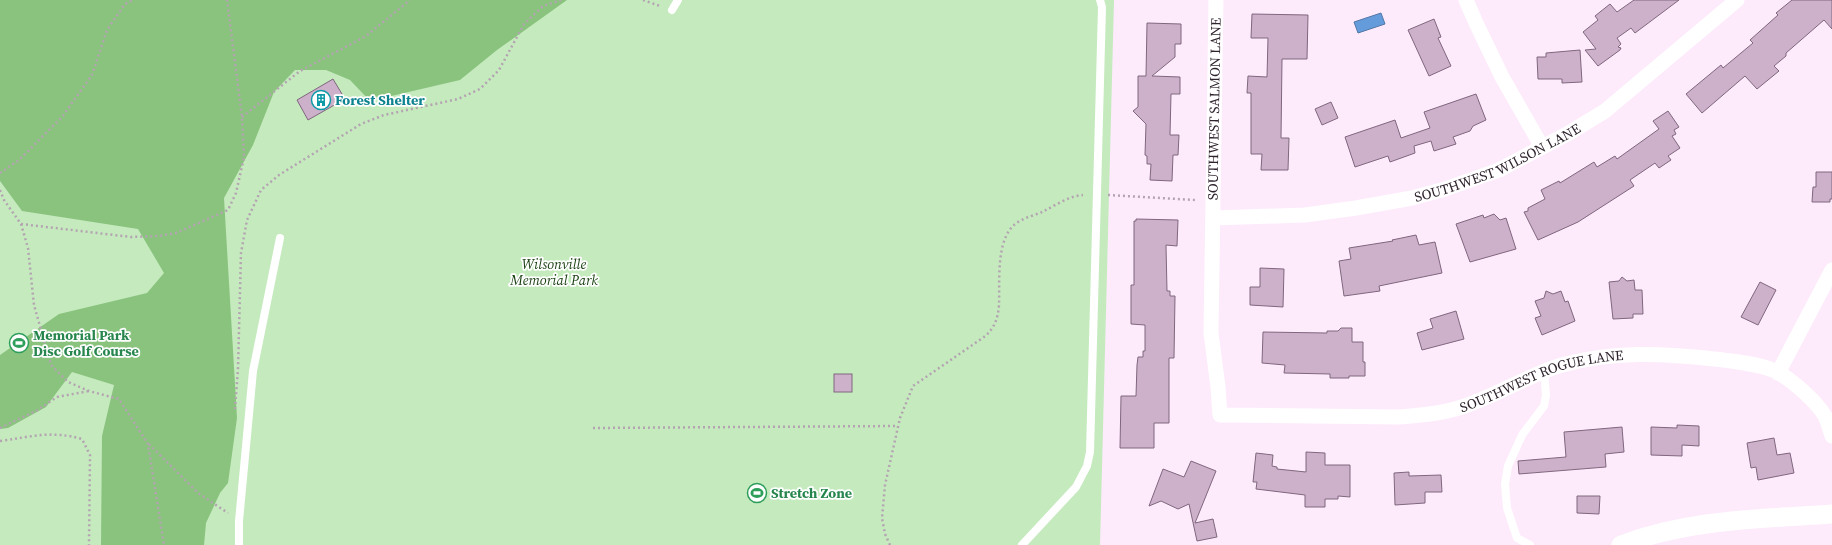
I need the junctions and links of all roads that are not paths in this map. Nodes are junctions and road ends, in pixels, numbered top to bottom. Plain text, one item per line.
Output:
1 (678, 0) edge
2 (1100, 0) edge
3 (1216, 0) edge
4 (1466, 0) edge
5 (1727, 3) edge
6 (672, 10) road end
7 (1542, 147) junction
8 (1213, 218) junction
9 (280, 238) dead end
10 (1832, 270) edge
11 (1544, 371) junction
12 (1778, 373) junction
13 (1220, 415) joint
14 (1832, 436) edge
15 (1832, 514) edge
16 (239, 545) edge
17 (1022, 545) edge
18 (1530, 545) edge
19 (1621, 545) edge

1 - 6 lane
2 - 17 lane
3 - 8 street, SOUTHWEST SALMON LANE
4 - 7 street
5 - 7 street, SOUTHWEST WILSON LANE
7 - 8 street, SOUTHWEST WILSON LANE
8 - 13 street, SOUTHWEST SALMON LANE
9 - 16 lane
10 - 12 street
11 - 12 street, SOUTHWEST ROGUE LANE
11 - 13 street, SOUTHWEST ROGUE LANE
11 - 18 lane
12 - 14 street, SOUTHWEST ROGUE LANE
15 - 19 street

